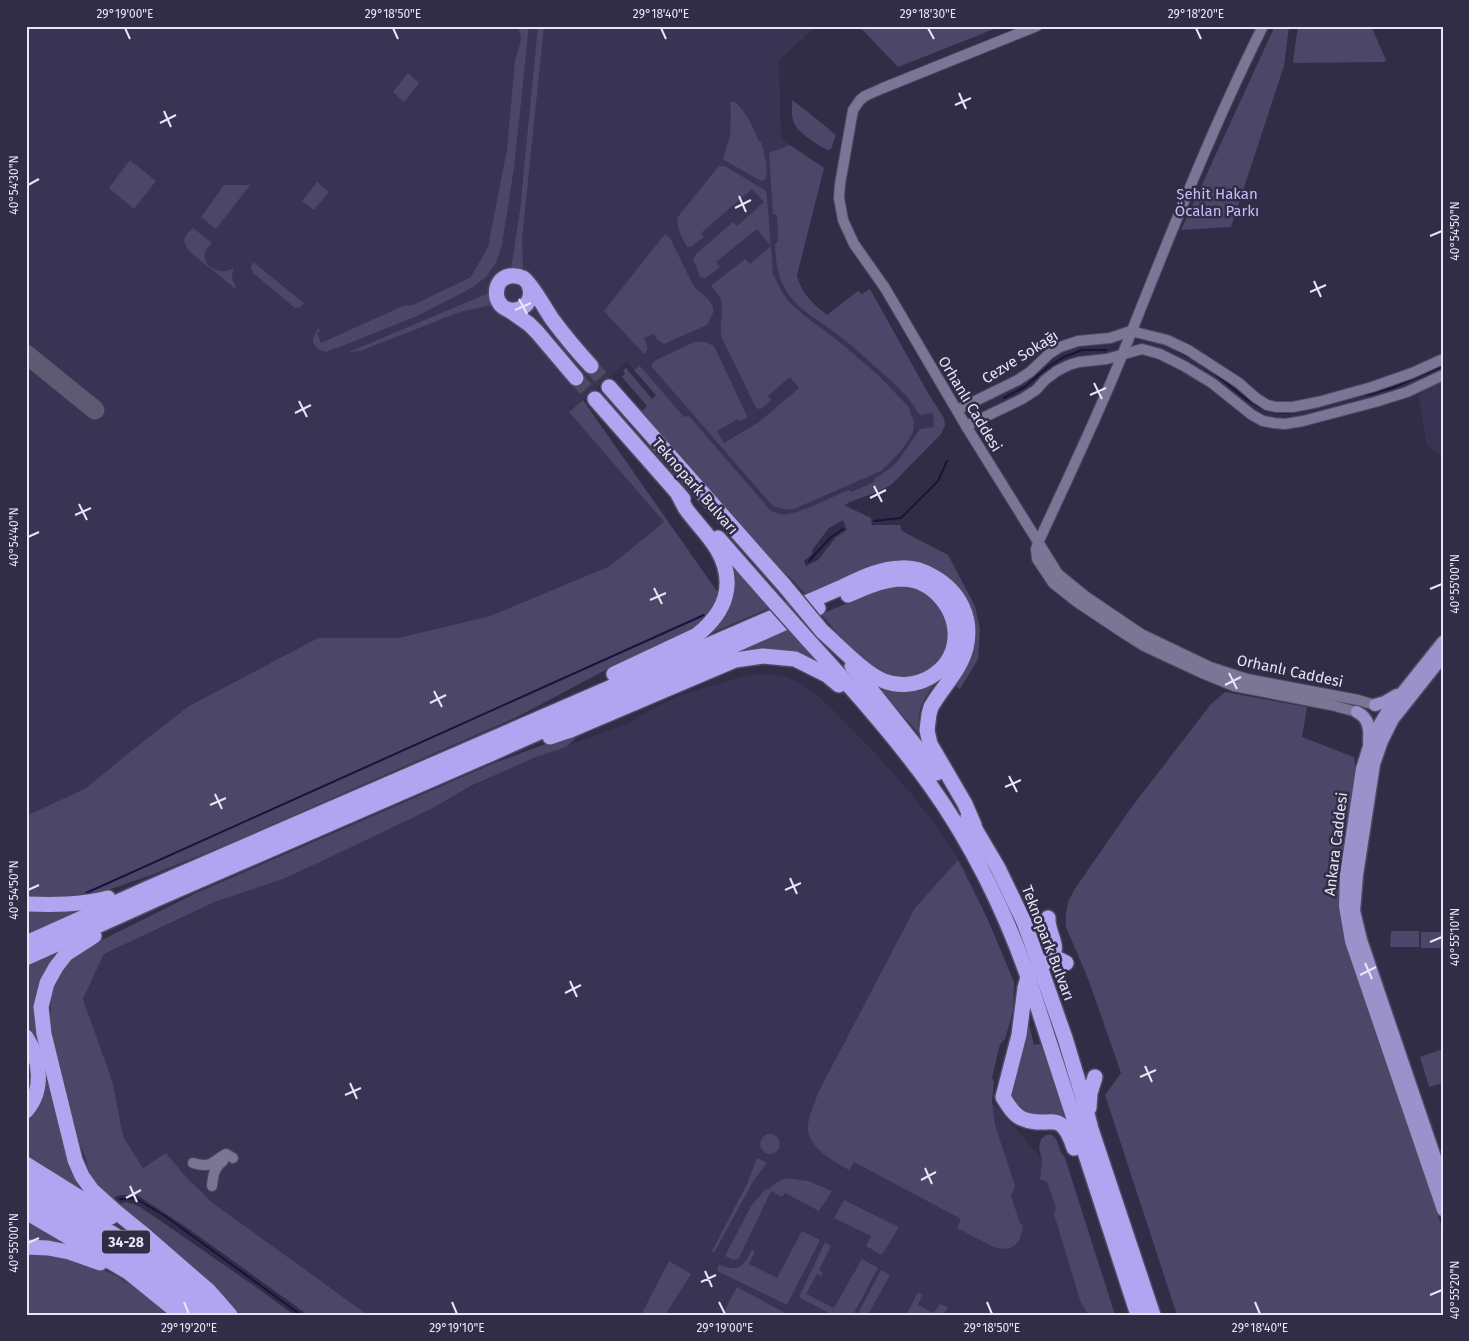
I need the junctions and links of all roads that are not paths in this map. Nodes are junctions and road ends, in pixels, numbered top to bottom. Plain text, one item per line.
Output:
1 (1037, 26) edge
2 (1263, 26) edge
3 (529, 285) junction
4 (509, 310) junction
5 (1131, 331) junction
6 (1123, 354) junction
7 (1443, 359) edge
8 (591, 366) tunnel mouth
9 (1443, 375) edge
10 (576, 378) tunnel mouth
11 (609, 387) tunnel mouth
12 (595, 399) tunnel mouth
13 (957, 410) junction
14 (966, 426) junction
15 (677, 492) junction
16 (1038, 543) junction
17 (822, 631) junction
18 (1443, 642) edge
19 (1443, 656) edge
20 (1403, 692) junction
21 (1374, 705) junction
22 (1357, 712) junction
23 (1386, 720) junction
24 (889, 733) junction
25 (475, 745) junction
26 (1369, 745) junction
27 (488, 756) junction
28 (974, 825) junction
29 (156, 892) junction
30 (26, 904) edge
31 (1048, 918) dead end
32 (26, 943) edge
33 (26, 958) edge
34 (1044, 963) junction
35 (1066, 963) dead end
36 (1028, 977) junction
37 (26, 1037) edge
38 (1095, 1078) dead end
39 (26, 1111) edge
40 (1091, 1129) junction
41 (194, 1163) dead end
42 (26, 1164) edge
43 (26, 1181) edge
44 (1443, 1181) edge
45 (212, 1186) dead end
46 (26, 1195) edge
47 (1443, 1210) edge
48 (26, 1212) edge
49 (26, 1247) edge
50 (160, 1250) junction
51 (1137, 1311) edge
52 (180, 1314) edge
53 (199, 1315) edge
54 (217, 1315) edge
55 (230, 1315) edge
56 (1153, 1315) edge

1 - 13 street, Orhanlı Caddesi
2 - 5 street
3 - 4 highway
3 - 4 highway
3 - 8 highway
4 - 10 highway
5 - 6 street
5 - 7 street
5 - 13 street, Cezve Sokağı
6 - 9 street
6 - 14 street
6 - 16 street
11 - 17 highway, bridge
12 - 15 highway, Teknopark Bulvarı
13 - 14 street, Orhanlı Caddesi
14 - 16 street, Orhanlı Caddesi
15 - 24 highway, Teknopark Bulvarı, bridge
15 - 25 highway
16 - 21 street, Orhanlı Caddesi
16 - 22 street, Orhanlı Caddesi
17 - 27 highway
17 - 28 highway, Teknopark Bulvarı
18 - 20 main road, Ankara Caddesi
19 - 23 main road, Ankara Caddesi
20 - 21 main road
20 - 23 main road, Ankara Caddesi
21 - 23 main road
22 - 23 main road
22 - 26 main road
23 - 26 main road, Ankara Caddesi
23 - 44 main road, Ankara Caddesi
24 - 27 highway
24 - 36 highway, Teknopark Bulvarı
25 - 28 highway
25 - 29 highway
26 - 47 main road, Ankara Caddesi
27 - 29 highway
28 - 34 highway, Teknopark Bulvarı
29 - 30 highway
29 - 32 highway
29 - 33 highway
29 - 50 highway
31 - 34 highway
34 - 35 highway
34 - 36 highway
34 - 40 highway, Teknopark Bulvarı
36 - 51 highway, Teknopark Bulvarı
36 - 51 highway
37 - 39 highway
38 - 40 highway
40 - 56 highway, Teknopark Bulvarı
41 - 45 street
42 - 50 highway
43 - 54 highway, 34-28
46 - 53 highway, 34-28
48 - 52 highway
49 - 52 highway
50 - 55 highway

